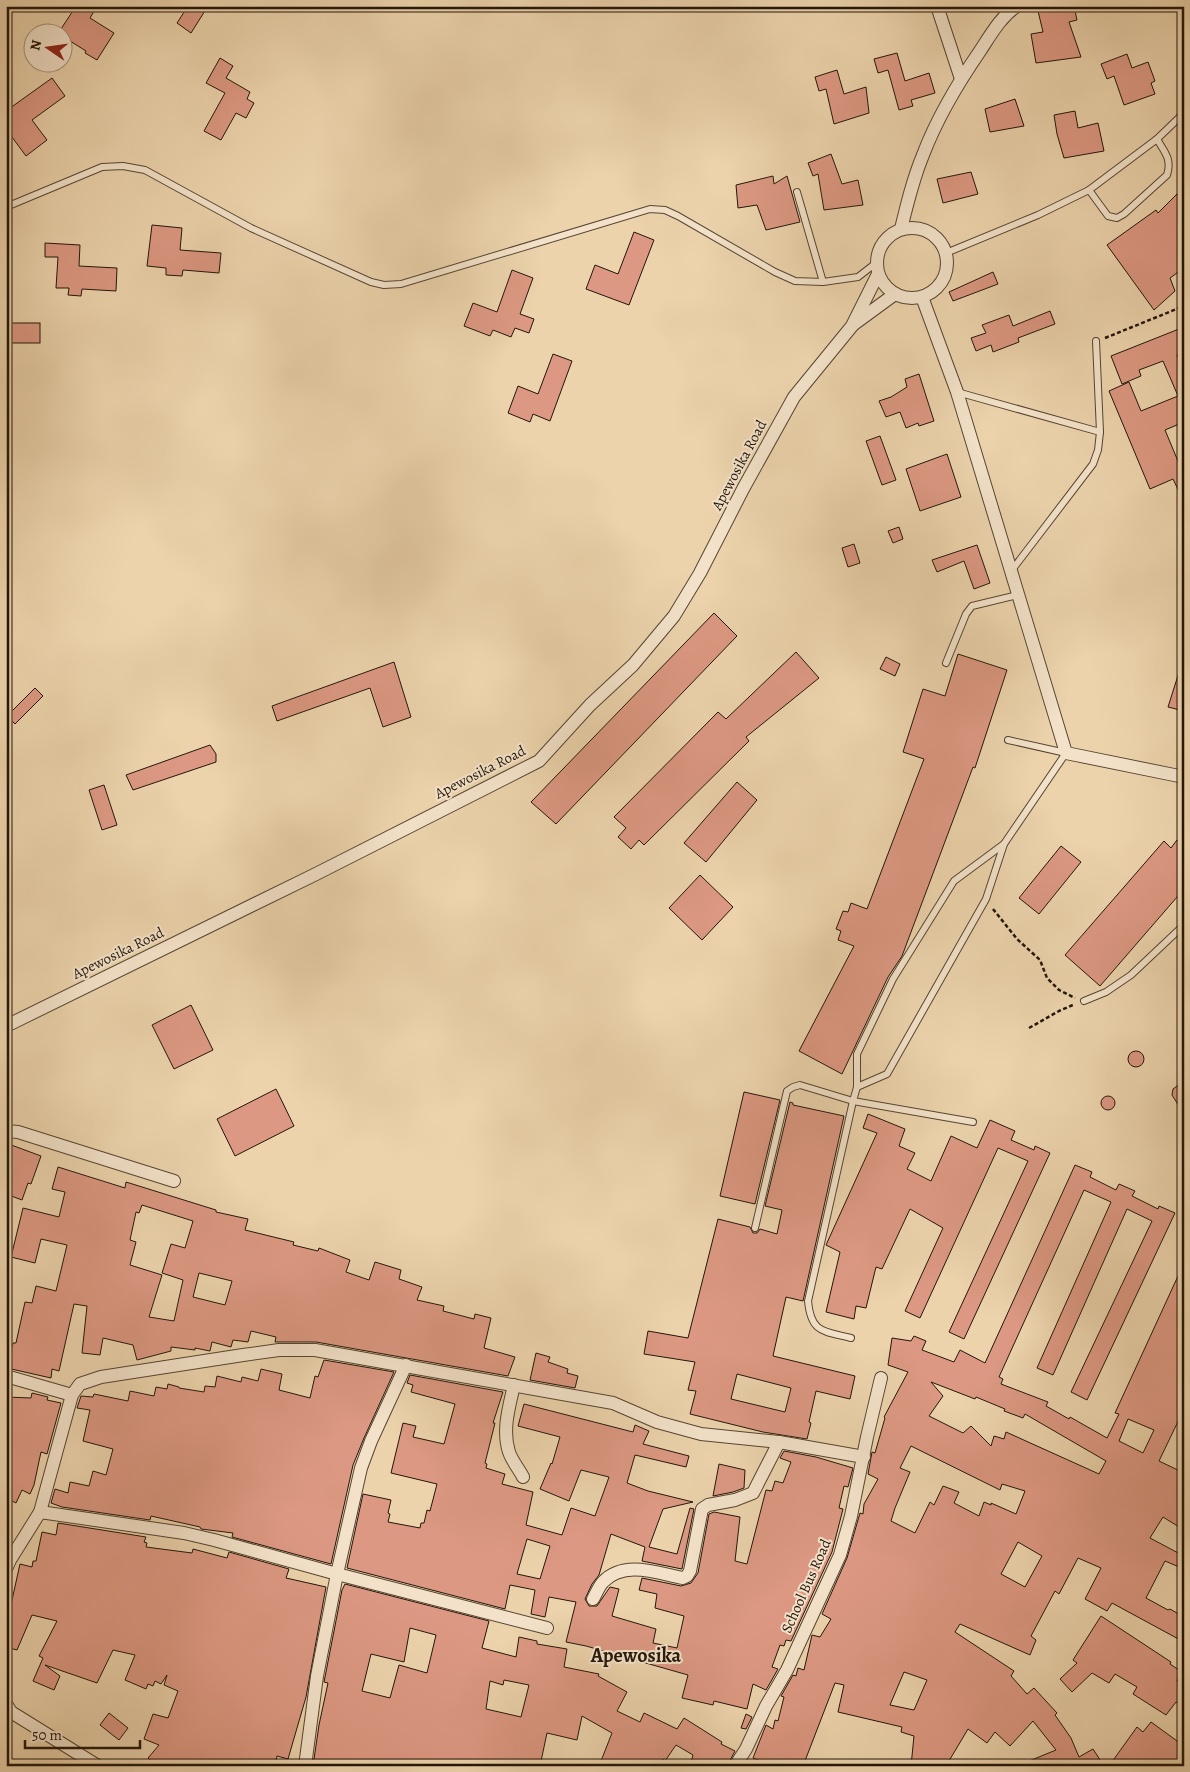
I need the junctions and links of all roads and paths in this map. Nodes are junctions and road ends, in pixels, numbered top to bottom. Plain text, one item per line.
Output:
1 (936, 6) edge
2 (1017, 6) edge
3 (961, 79) junction
4 (1184, 113) edge
5 (1157, 139) junction
6 (1088, 190) junction
7 (797, 192) dead end
8 (6, 207) edge
9 (901, 229) junction
10 (946, 253) junction
11 (877, 269) junction
12 (823, 282) junction
13 (895, 294) junction
14 (922, 297) junction
15 (1184, 306) edge
16 (852, 326) junction
17 (1096, 341) joint
18 (958, 392) junction
19 (1100, 432) junction
20 (1012, 570) junction
21 (1018, 595) junction
22 (946, 663) dead end
23 (1008, 740) dead end
24 (1066, 753) junction
25 (1184, 777) edge
26 (1004, 844) junction
27 (984, 902) junction
28 (1184, 925) edge
29 (1084, 1001) junction
30 (6, 1026) edge
31 (1029, 1028) dead end
32 (857, 1087) junction
33 (853, 1101) junction
34 (972, 1122) dead end
35 (6, 1131) edge
36 (174, 1181) dead end
37 (755, 1228) dead end
38 (851, 1338) dead end
39 (406, 1365) junction
40 (6, 1376) edge
41 (881, 1378) dead end
42 (514, 1385) junction
43 (72, 1395) junction
44 (779, 1442) junction
45 (864, 1457) junction
46 (523, 1477) dead end
47 (40, 1512) junction
48 (6, 1568) edge
49 (337, 1574) junction
50 (593, 1599) dead end
51 (547, 1628) dead end
52 (6, 1704) edge
53 (98, 1766) edge
54 (305, 1766) edge
55 (735, 1766) edge

1 - 3 street
2 - 3 street
3 - 9 street
4 - 5 lane
5 - 6 lane
5 - 6 lane
6 - 10 lane
7 - 12 lane
8 - 12 lane
9 - 10 street
9 - 11 street
10 - 14 street
11 - 12 lane
11 - 13 street
11 - 16 street
13 - 14 street
13 - 16 street
14 - 18 street
15 - 17 path
16 - 30 street, Apewosika Road
17 - 19 lane
18 - 19 lane
18 - 20 street
19 - 20 lane
20 - 21 street
21 - 22 lane
21 - 24 street
23 - 24 lane
24 - 25 street
24 - 26 lane
26 - 27 lane
26 - 32 lane
27 - 29 path
27 - 32 lane
28 - 29 lane
29 - 31 path
32 - 33 lane
33 - 34 lane
33 - 37 lane
33 - 38 lane
35 - 36 street
39 - 42 street
39 - 43 street
39 - 49 street
40 - 43 street
41 - 45 street, School Bus Road
42 - 44 street
42 - 46 street
43 - 47 street
44 - 45 street
44 - 50 street
45 - 55 street, School Bus Road
47 - 48 street
47 - 49 street
49 - 51 street
49 - 54 street
52 - 53 street

